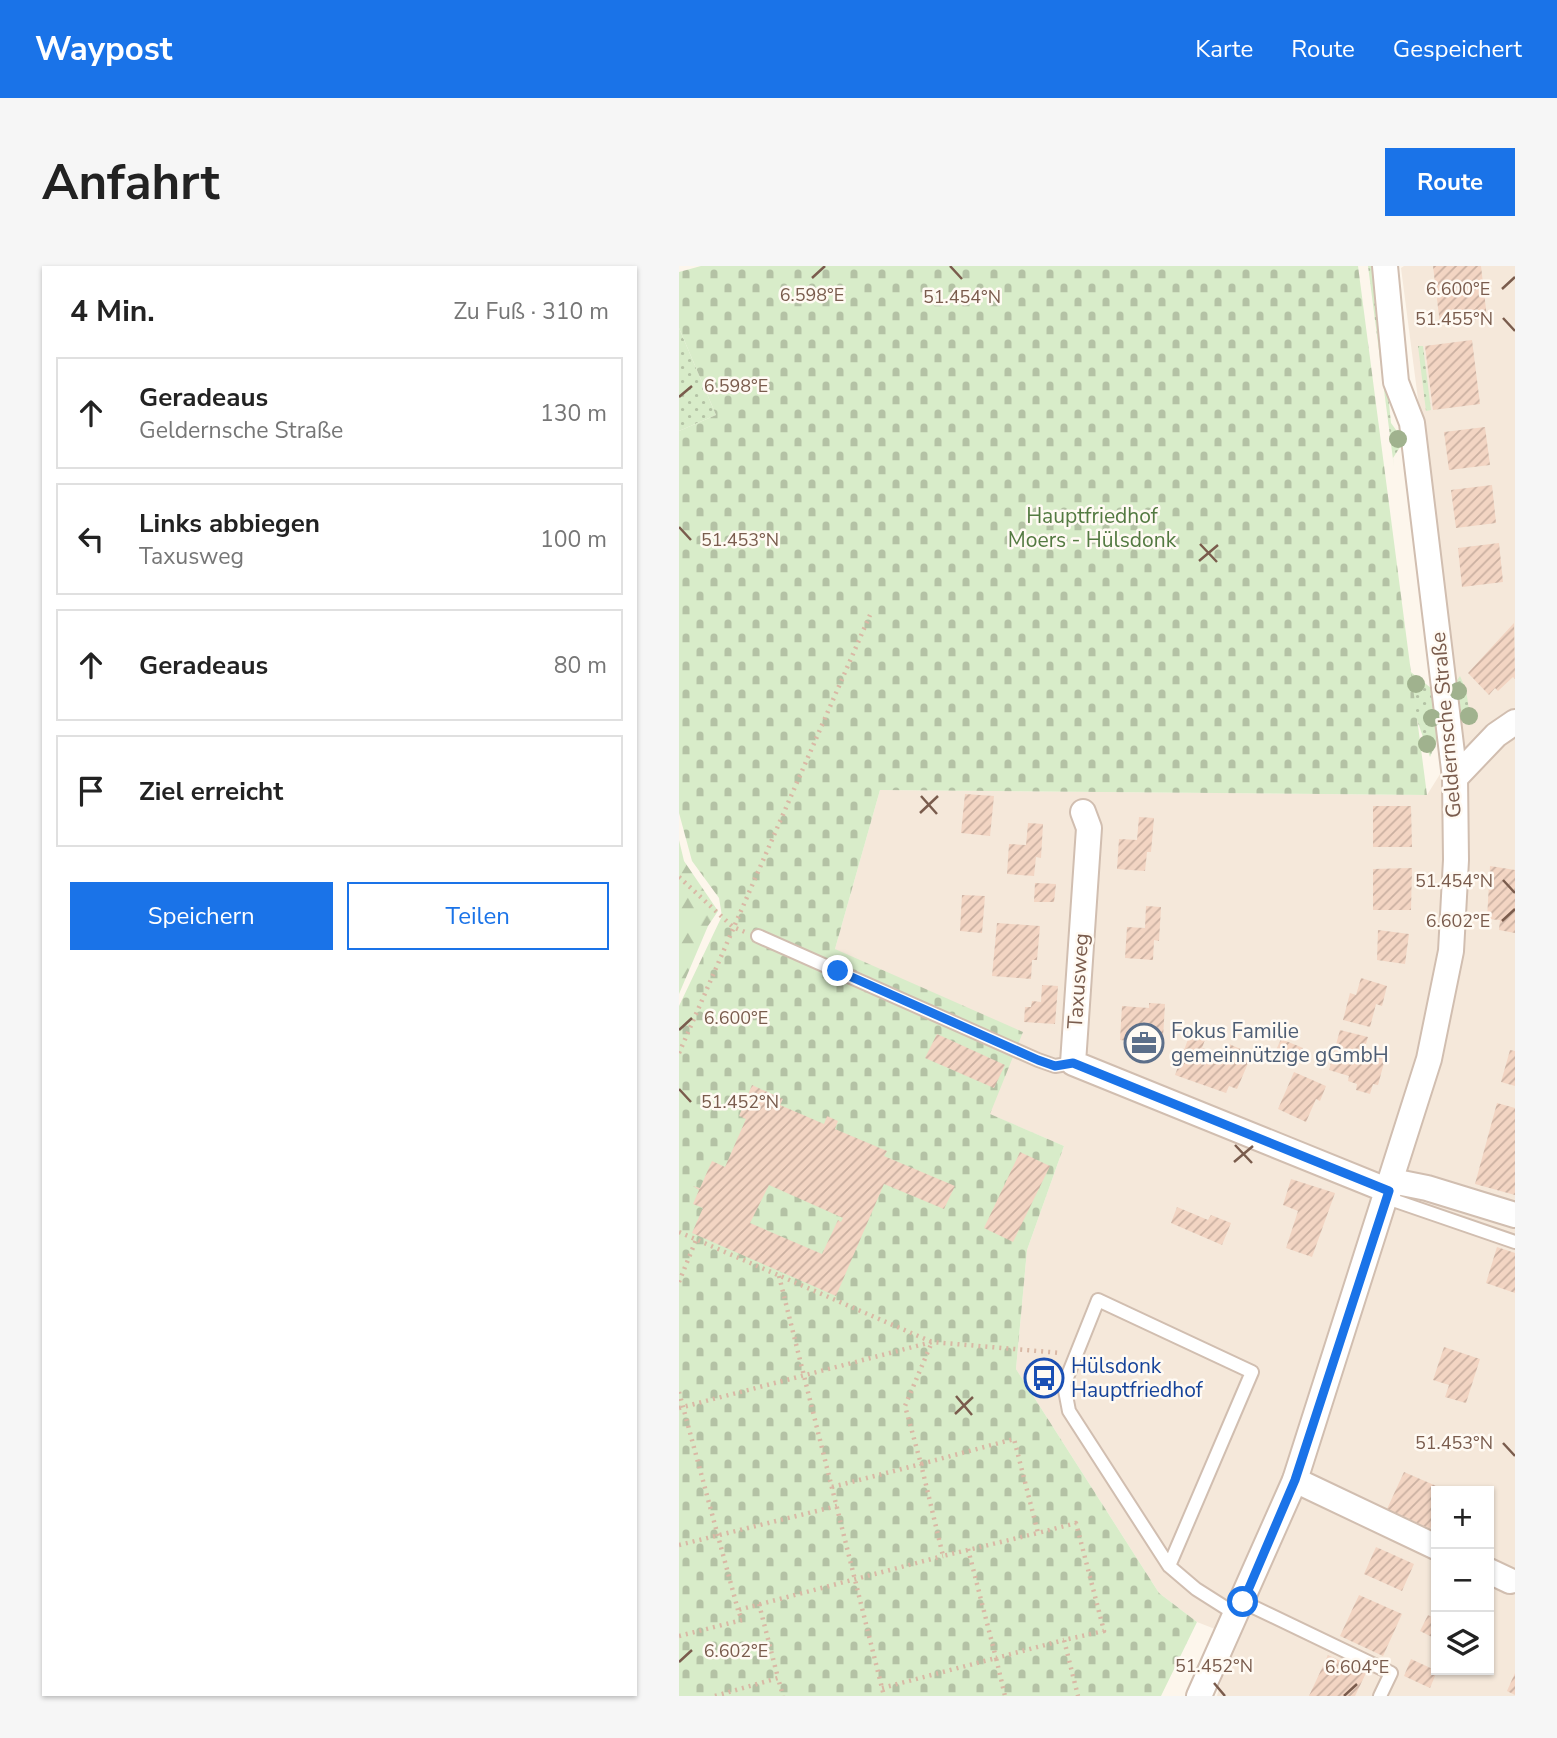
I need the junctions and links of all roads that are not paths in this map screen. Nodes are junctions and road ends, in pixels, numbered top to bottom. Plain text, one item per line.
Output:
1 (1385, 266) edge
2 (1515, 722) edge
3 (1455, 778) junction
4 (1083, 812) dead end
5 (758, 936) dead end
6 (1073, 1063) junction
7 (1389, 1190) junction
8 (1515, 1215) edge
9 (1515, 1242) edge
10 (1295, 1480) junction
11 (1431, 1545) edge
12 (1169, 1566) junction
13 (1240, 1608) junction
14 (1199, 1696) edge
15 (1380, 1696) edge

1 - 3 street, Geldernsche Straße
2 - 3 street
3 - 7 street, Geldernsche Straße
4 - 6 street, Taxusweg
5 - 6 lane
6 - 7 street
7 - 8 street
7 - 9 lane
7 - 10 street, Geldernsche Straße
10 - 11 street
10 - 13 street, Geldernsche Straße
12 - 12 lane
12 - 13 lane
13 - 14 street, Geldernsche Straße
13 - 15 lane

